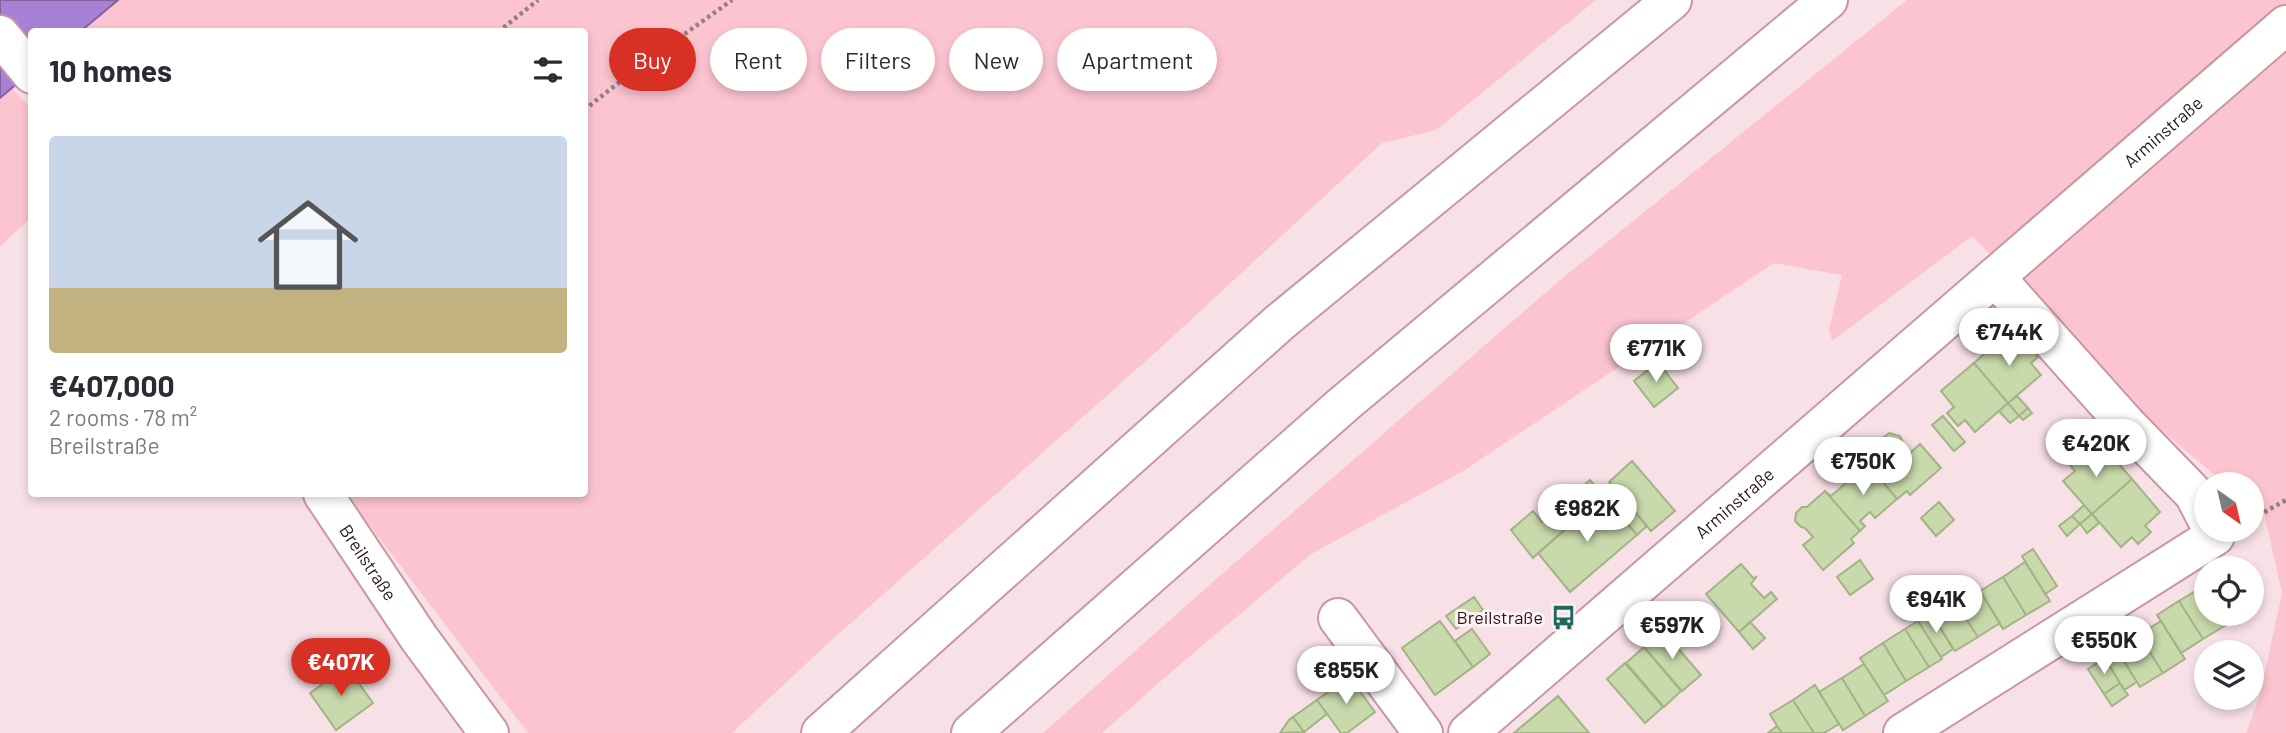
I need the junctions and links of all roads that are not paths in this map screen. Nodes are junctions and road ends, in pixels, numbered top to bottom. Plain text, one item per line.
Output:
1 (1672, 0) edge
2 (1828, 0) edge
3 (2286, 25) edge
4 (0, 35) edge
5 (28, 69) edge
6 (1995, 277) junction
7 (2194, 494) edge
8 (325, 497) edge
9 (2206, 542) edge
10 (1338, 618) dead end
11 (489, 733) edge
12 (821, 733) edge
13 (971, 733) edge
14 (1423, 733) edge
15 (1468, 733) edge
16 (1903, 733) edge

1 - 12 main road
2 - 13 main road
3 - 6 main road, Arminstraße
4 - 5 main road
6 - 7 main road
6 - 15 main road, Arminstraße
8 - 11 main road, Breilstraße
9 - 16 main road
10 - 14 main road

